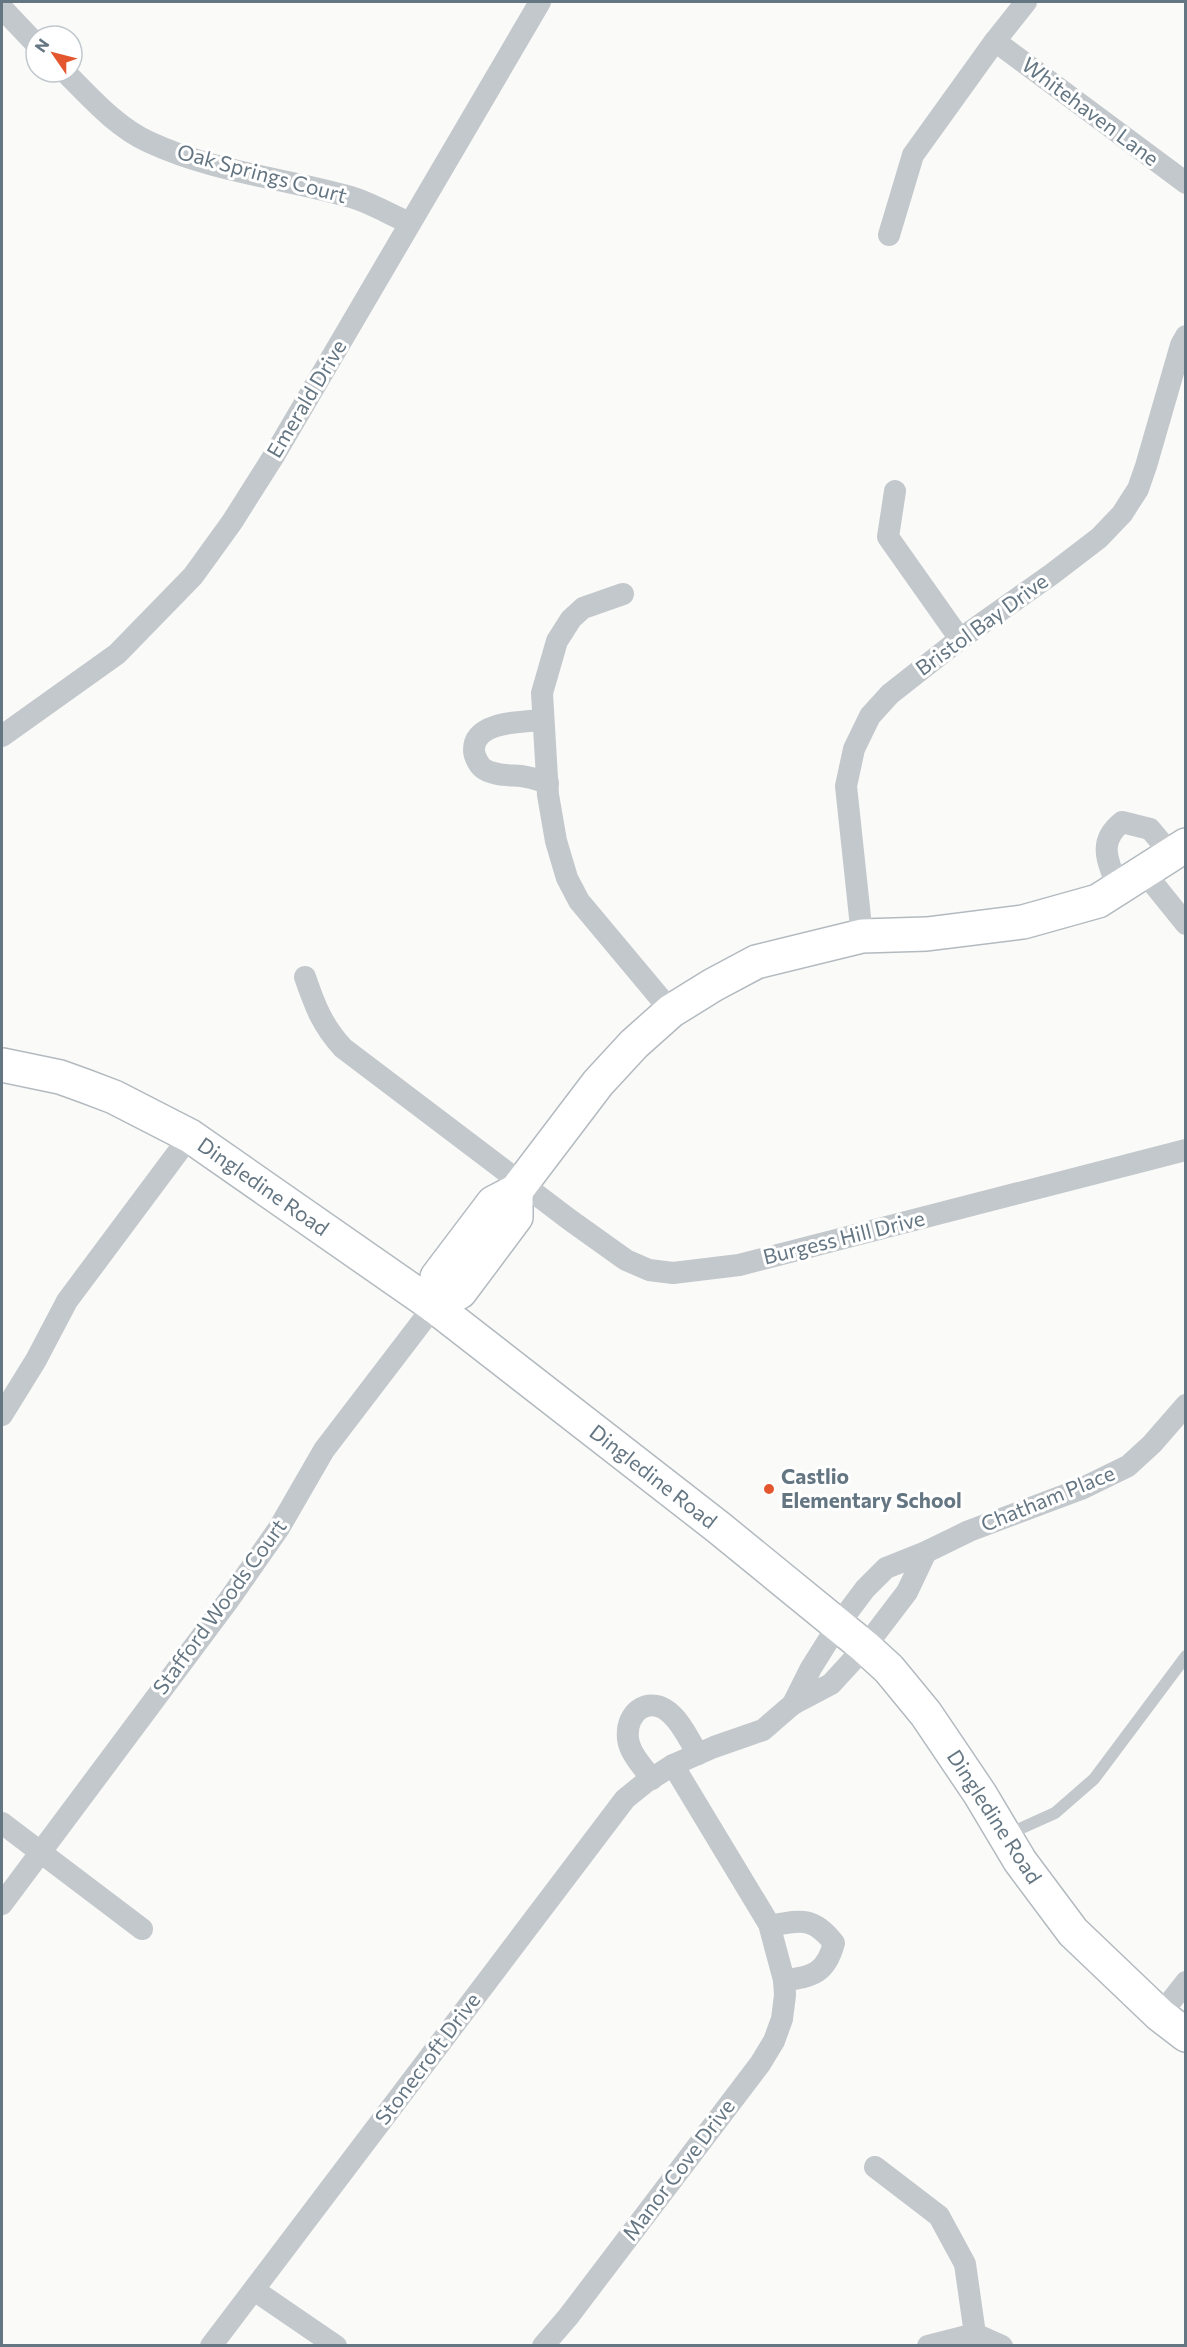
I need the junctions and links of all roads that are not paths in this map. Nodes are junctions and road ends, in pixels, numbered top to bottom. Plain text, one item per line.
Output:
1 (540, 2) edge
2 (1026, 2) edge
3 (2, 8) edge
4 (24, 31) edge
5 (995, 41) junction
6 (77, 84) edge
7 (1185, 183) edge
8 (410, 223) junction
9 (889, 235) dead end
10 (1185, 336) edge
11 (895, 491) dead end
12 (623, 594) dead end
13 (960, 639) junction
14 (543, 720) junction
15 (2, 735) edge
16 (548, 783) junction
17 (1155, 865) edge
18 (1185, 924) edge
19 (862, 936) junction
20 (305, 977) dead end
21 (672, 1011) junction
22 (2, 1065) edge
23 (190, 1136) junction
24 (1185, 1150) edge
25 (519, 1187) junction
26 (434, 1306) junction
27 (1185, 1405) edge
28 (2, 1415) edge
29 (926, 1552) junction
30 (838, 1625) junction
31 (865, 1647) junction
32 (1185, 1656) edge
33 (793, 1704) junction
34 (699, 1754) junction
35 (673, 1765) junction
36 (651, 1779) junction
37 (2, 1823) edge
38 (1006, 1835) junction
39 (41, 1853) junction
40 (2, 1904) edge
41 (770, 1926) junction
42 (142, 1929) dead end
43 (784, 1980) junction
44 (1185, 1982) edge
45 (1173, 2025) edge
46 (875, 2167) dead end
47 (254, 2290) junction
48 (975, 2334) junction
49 (211, 2346) edge
50 (336, 2346) edge
51 (543, 2346) edge
52 (928, 2346) edge
53 (1002, 2346) edge

1 - 8 street, Emerald Drive
2 - 5 street
3 - 4 street
5 - 7 street, Whitehaven Lane
5 - 9 street
6 - 8 street, Oak Springs Court
8 - 15 street, Emerald Drive
10 - 13 street, Bristol Bay Drive
11 - 13 street
12 - 14 street
13 - 19 street, Bristol Bay Drive
14 - 16 street
14 - 16 street
16 - 21 street
17 - 18 street
17 - 19 street
19 - 21 street
20 - 25 street, Burgess Hill Drive
21 - 25 street
22 - 23 street, Dingledine Road
23 - 26 street, Dingledine Road
23 - 28 street
24 - 25 street, Burgess Hill Drive
25 - 26 street
26 - 30 street, Dingledine Road
26 - 39 street, Stafford Woods Court
27 - 29 street, Chatham Place
29 - 30 street, Chatham Place
29 - 31 street
30 - 31 street, Dingledine Road
30 - 33 street, Stonecroft Drive
31 - 33 street, Stonecroft Drive
31 - 38 street, Dingledine Road
32 - 38 lane
33 - 34 street, Stonecroft Drive
34 - 35 street, Stonecroft Drive
34 - 36 street
35 - 36 street, Stonecroft Drive
35 - 41 street, Manor Cove Drive
36 - 47 street, Stonecroft Drive
37 - 39 street
38 - 45 street, Dingledine Road
39 - 40 street, Stafford Woods Court
39 - 42 street
41 - 43 street, Manor Cove Drive
41 - 43 street
43 - 51 street, Manor Cove Drive
44 - 45 street
46 - 48 street
47 - 49 street, Stonecroft Drive
47 - 50 street
48 - 52 street
48 - 53 street

